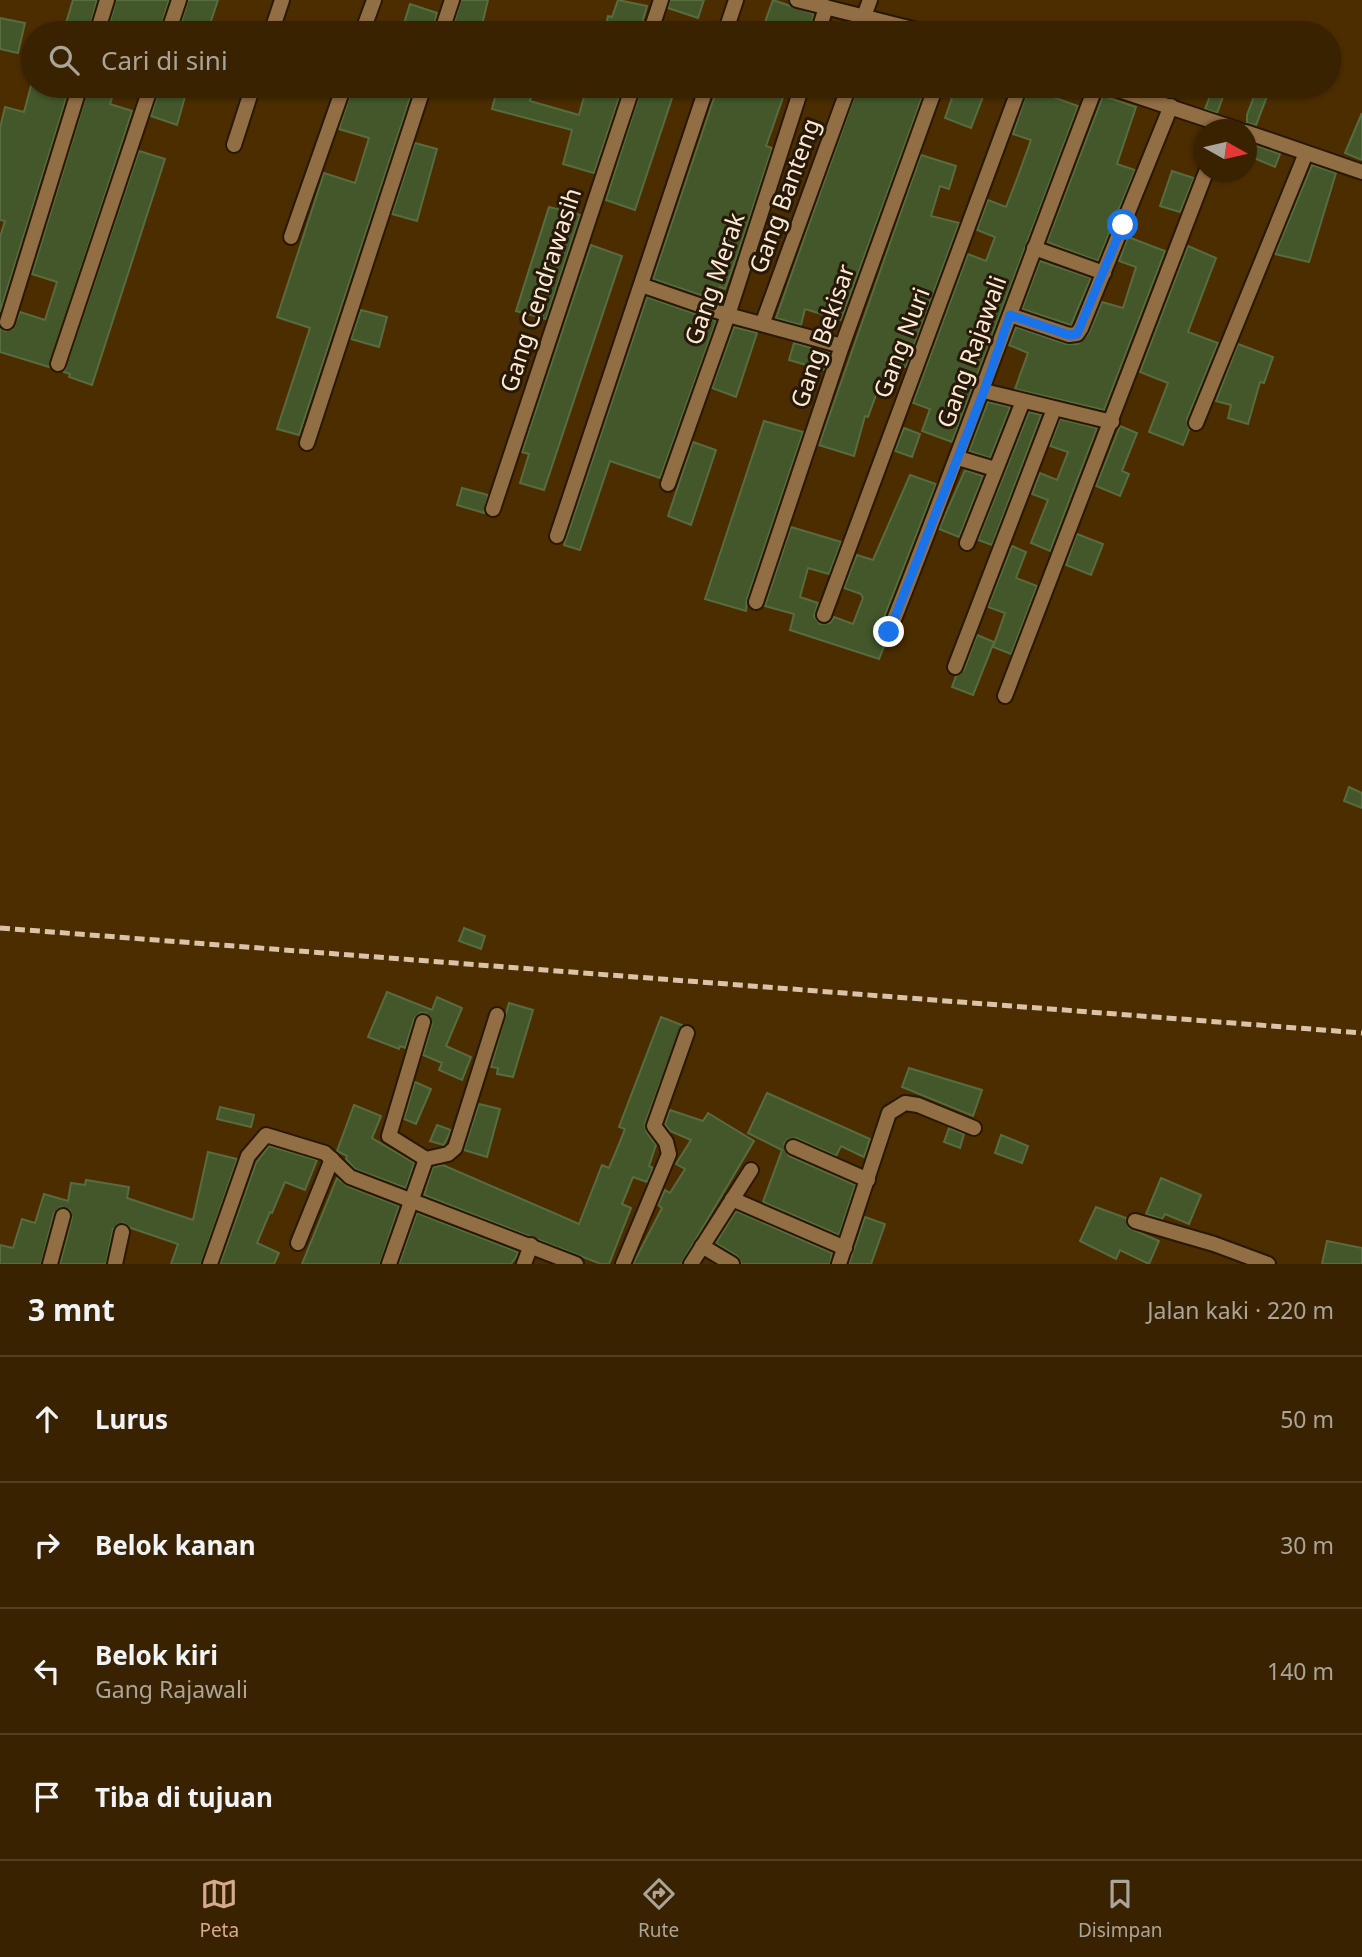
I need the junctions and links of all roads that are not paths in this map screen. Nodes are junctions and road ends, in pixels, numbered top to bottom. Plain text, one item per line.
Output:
1 (107, 0) edge
2 (179, 0) edge
3 (282, 0) edge
4 (374, 0) edge
5 (452, 0) edge
6 (661, 0) edge
7 (736, 0) edge
8 (797, 0) edge
9 (870, 0) edge
10 (826, 7) junction
11 (869, 17) junction
12 (101, 21) edge
13 (172, 21) edge
14 (275, 21) edge
15 (366, 21) edge
16 (445, 21) edge
17 (654, 21) edge
18 (728, 21) edge
19 (822, 21) edge
20 (869, 21) edge
21 (884, 21) edge
22 (76, 98) edge
23 (146, 98) edge
24 (249, 98) edge
25 (340, 98) edge
26 (420, 98) edge
27 (629, 98) edge
28 (703, 98) edge
29 (798, 98) edge
30 (845, 98) edge
31 (932, 98) edge
32 (1016, 98) edge
33 (1091, 98) edge
34 (1145, 98) edge
35 (1171, 106) junction
36 (1203, 119) edge
37 (1257, 136) edge
38 (234, 145) dead end
39 (1306, 153) junction
40 (1362, 172) edge
41 (1202, 182) edge
42 (291, 237) dead end
43 (1034, 248) junction
44 (1104, 273) junction
45 (640, 285) junction
46 (728, 315) junction
47 (1010, 315) junction
48 (6, 322) dead end
49 (764, 322) junction
50 (842, 346) junction
51 (58, 364) dead end
52 (984, 391) junction
53 (1023, 401) junction
54 (1054, 409) junction
55 (1112, 422) junction
56 (1196, 423) dead end
57 (307, 443) dead end
58 (958, 457) junction
59 (995, 469) junction
60 (668, 484) dead end
61 (493, 509) dead end
62 (557, 536) dead end
63 (967, 543) dead end
64 (756, 602) dead end
65 (824, 615) dead end
66 (889, 632) dead end
67 (955, 667) dead end
68 (1005, 696) dead end
69 (497, 1015) dead end
70 (423, 1023) dead end
71 (687, 1033) dead end
72 (974, 1128) dead end
73 (793, 1147) dead end
74 (426, 1158) junction
75 (331, 1159) junction
76 (751, 1170) dead end
77 (868, 1180) junction
78 (732, 1199) junction
79 (412, 1202) junction
80 (63, 1216) dead end
81 (1135, 1222) dead end
82 (122, 1232) dead end
83 (298, 1243) dead end
84 (531, 1245) junction
85 (702, 1246) junction
86 (845, 1248) junction
87 (50, 1264) edge
88 (116, 1264) edge
89 (210, 1264) edge
90 (389, 1264) edge
91 (524, 1264) edge
92 (576, 1264) edge
93 (623, 1264) edge
94 (691, 1264) edge
95 (732, 1264) edge
96 (839, 1264) edge
97 (1268, 1264) edge

1 - 12 street
2 - 13 street
3 - 14 street
4 - 15 street
5 - 16 street
6 - 17 street
7 - 18 street
8 - 10 street
9 - 11 street
10 - 11 street
10 - 19 street
11 - 20 street
11 - 21 street
22 - 48 street
23 - 51 street
24 - 38 street
25 - 42 street
26 - 57 street
27 - 61 street, Gang Cendrawasih
28 - 45 street
29 - 46 street, Gang Merak
30 - 49 street, Gang Banteng
31 - 50 street, Gang Bekisar
32 - 65 street, Gang Nuri
33 - 43 street, Gang Rajawali
34 - 35 street
35 - 36 street
35 - 44 street
37 - 39 street
39 - 40 street
39 - 56 street
41 - 55 street
43 - 44 street
43 - 47 street, Gang Rajawali
44 - 47 street
45 - 46 street
45 - 62 street
46 - 49 street
46 - 60 street, Gang Merak
47 - 52 street, Gang Rajawali
49 - 50 street
50 - 64 street, Gang Bekisar
52 - 53 street
52 - 58 street, Gang Rajawali
53 - 54 street
53 - 59 street
54 - 55 street
54 - 67 street
55 - 68 street
58 - 59 street
58 - 66 street, Gang Rajawali
59 - 63 street
69 - 74 street
70 - 74 street
71 - 93 street
72 - 77 street
73 - 77 street
74 - 79 street
75 - 79 street
75 - 83 street
75 - 89 street
76 - 78 street
77 - 86 street
78 - 85 street
78 - 86 street
79 - 84 street
79 - 90 street
80 - 87 street
81 - 97 street
82 - 88 street
84 - 91 street
84 - 92 street
85 - 94 street
85 - 95 street
86 - 96 street

